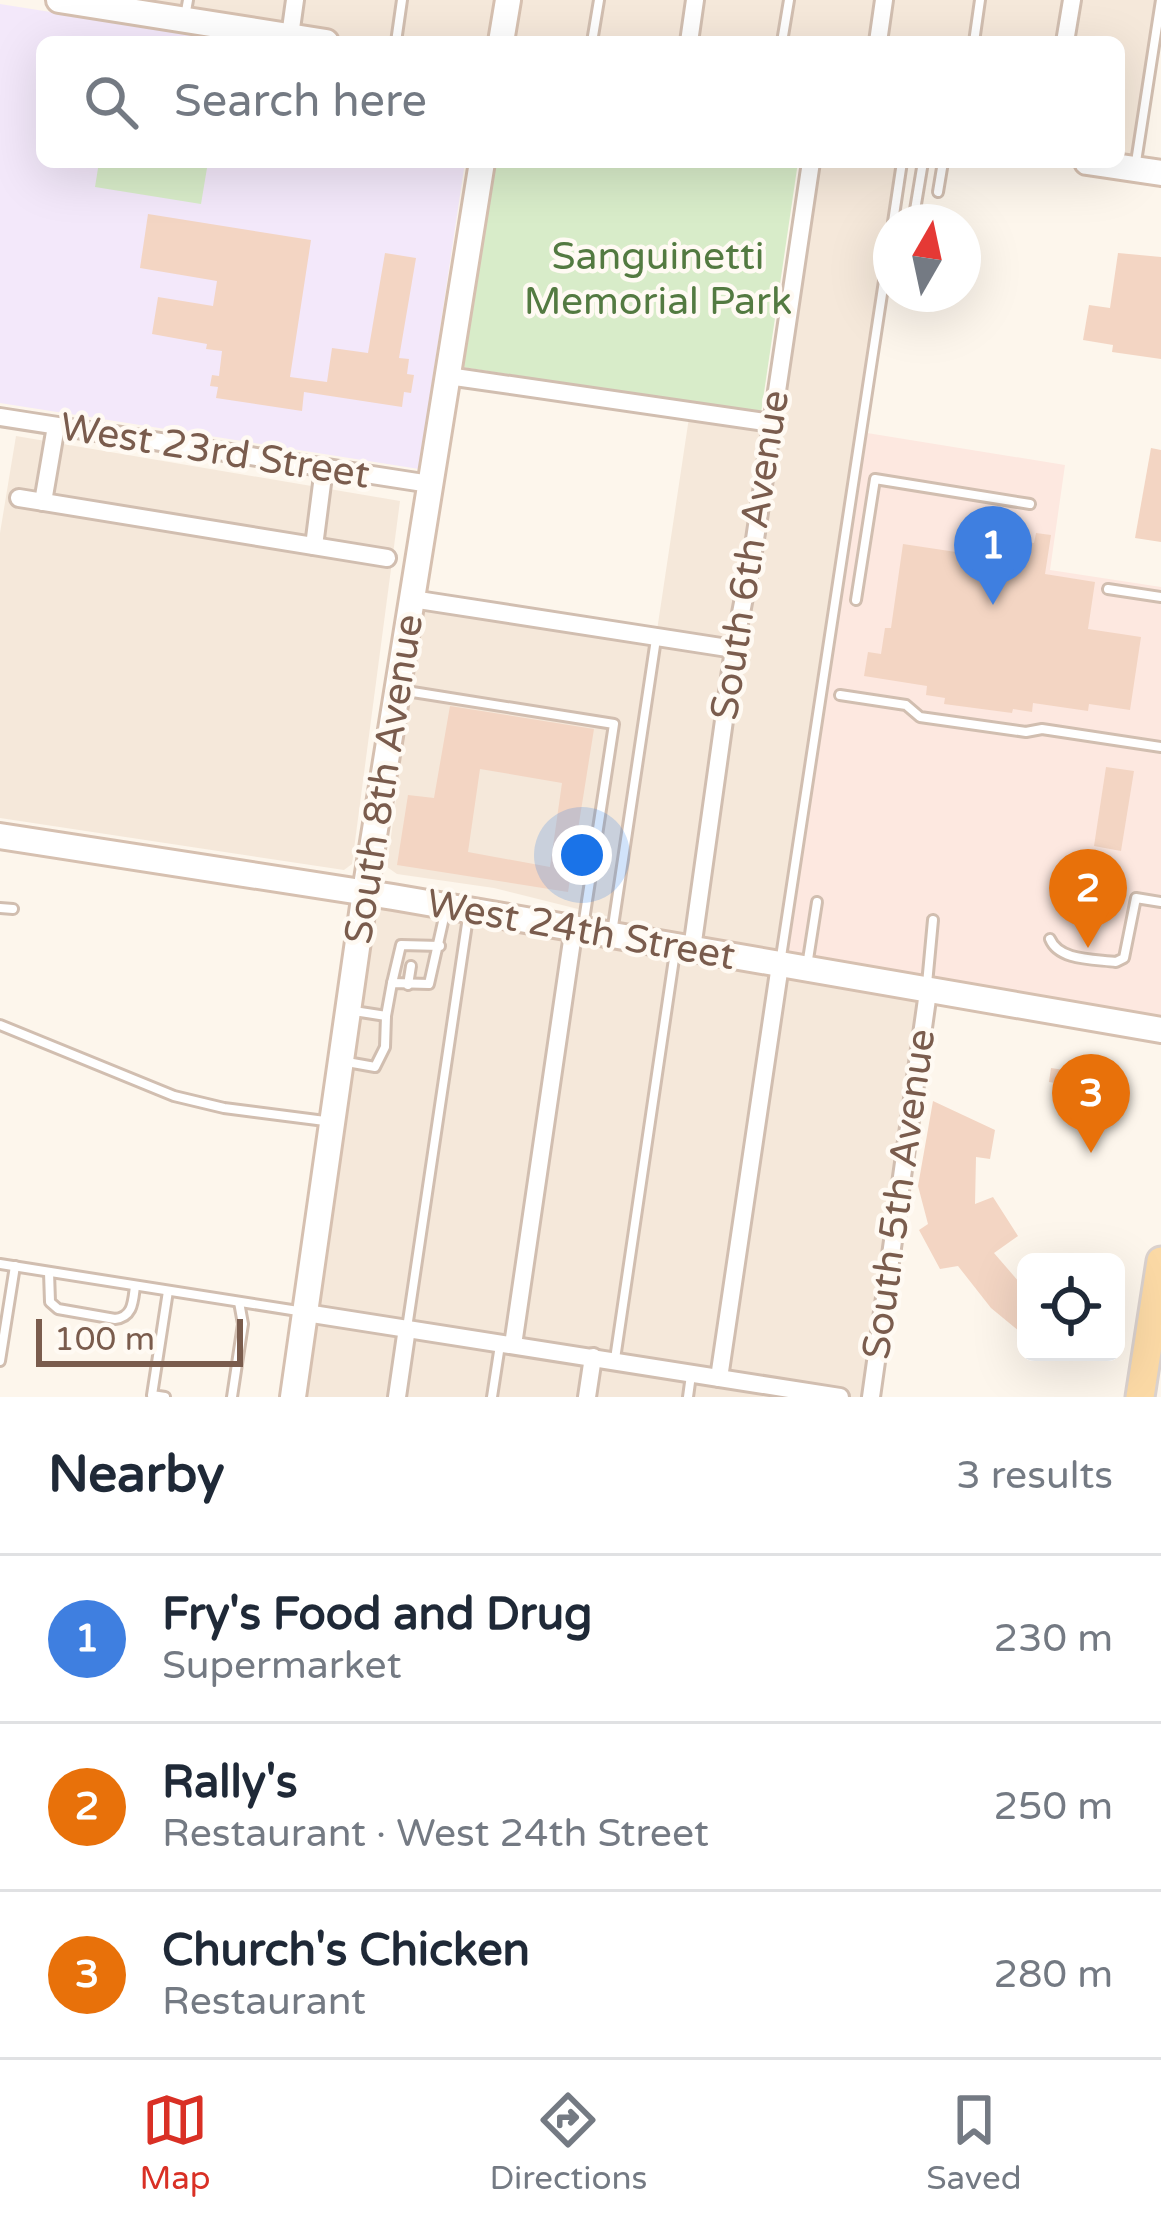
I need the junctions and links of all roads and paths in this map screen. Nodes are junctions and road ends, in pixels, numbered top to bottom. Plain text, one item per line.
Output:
1 (295, 0) edge
2 (402, 0) edge
3 (508, 0) edge
4 (598, 0) edge
5 (695, 0) edge
6 (789, 0) edge
7 (884, 0) edge
8 (980, 0) edge
9 (1072, 0) edge
10 (1161, 0) edge
11 (74, 1) edge
12 (186, 9) edge
13 (290, 36) joint
14 (397, 36) edge
15 (502, 36) edge
16 (593, 36) edge
17 (690, 36) edge
18 (783, 36) edge
19 (879, 36) edge
20 (975, 36) edge
21 (1066, 36) edge
22 (481, 168) edge
23 (810, 168) edge
24 (901, 168) edge
25 (921, 168) edge
26 (943, 168) edge
27 (1148, 171) edge
28 (938, 192) dead end
29 (896, 204) edge
30 (916, 204) edge
31 (879, 312) edge
32 (448, 376) junction
33 (0, 417) edge
34 (772, 423) junction
35 (56, 426) junction
36 (324, 468) junction
37 (430, 484) junction
38 (19, 498) dead end
39 (44, 502) junction
40 (1030, 504) dead end
41 (314, 546) junction
42 (388, 557) dead end
43 (1108, 589) dead end
44 (1161, 597) edge
45 (412, 599) junction
46 (856, 600) dead end
47 (656, 637) junction
48 (734, 649) junction
49 (398, 690) junction
50 (840, 695) dead end
51 (1161, 747) edge
52 (0, 836) edge
53 (364, 892) junction
54 (817, 902) dead end
55 (1161, 902) edge
56 (0, 908) edge
57 (13, 908) dead end
58 (457, 908) junction
59 (933, 920) dead end
60 (578, 928) junction
61 (612, 934) junction
62 (1050, 939) dead end
63 (440, 946) junction
64 (684, 948) junction
65 (780, 965) junction
66 (411, 966) dead end
67 (806, 970) junction
68 (392, 982) junction
69 (408, 985) junction
70 (928, 992) junction
71 (348, 1010) junction
72 (386, 1016) junction
73 (0, 1025) edge
74 (1161, 1030) edge
75 (341, 1061) junction
76 (332, 1122) junction
77 (1161, 1261) edge
78 (0, 1264) edge
79 (14, 1266) junction
80 (49, 1272) junction
81 (135, 1286) junction
82 (168, 1291) junction
83 (239, 1302) junction
84 (305, 1312) junction
85 (407, 1328) junction
86 (506, 1344) junction
87 (592, 1357) junction
88 (615, 1360) junction
89 (0, 1361) edge
90 (1153, 1367) edge
91 (691, 1374) junction
92 (719, 1378) junction
93 (783, 1393) edge
94 (165, 1397) edge
95 (232, 1397) edge
96 (293, 1397) edge
97 (397, 1397) edge
98 (492, 1397) edge
99 (587, 1397) edge
100 (688, 1397) edge
101 (840, 1397) edge
102 (871, 1397) edge
103 (1140, 1397) edge

1 - 13 street
2 - 14 lane
3 - 15 street
4 - 16 lane
5 - 17 street
6 - 18 lane
7 - 19 street
8 - 20 lane
9 - 21 street
10 - 27 lane
11 - 12 street
12 - 13 street
22 - 32 street, South 8th Avenue
23 - 34 street, South 6th Avenue
24 - 29 lane
25 - 30 lane
26 - 28 lane
31 - 65 lane
32 - 34 street
32 - 37 street, South 8th Avenue
33 - 35 street, West 23rd Street
34 - 48 street, South 6th Avenue
35 - 36 street, West 23rd Street
35 - 39 street
36 - 37 street, West 23rd Street
36 - 41 street
37 - 45 street, South 8th Avenue
38 - 39 street
39 - 41 street
40 - 46 lane
41 - 42 street
43 - 44 lane
45 - 47 street
45 - 49 street, South 8th Avenue
47 - 48 street
47 - 61 lane
48 - 64 street, South 6th Avenue
49 - 53 street, South 8th Avenue
49 - 60 lane
50 - 51 lane
52 - 53 street, West 24th Street
53 - 58 street, West 24th Street
53 - 71 street, South 8th Avenue
54 - 67 lane
55 - 62 lane
56 - 57 lane
58 - 60 street, West 24th Street
58 - 63 lane
58 - 85 lane
59 - 70 lane
60 - 61 street, West 24th Street
60 - 86 street
61 - 64 street, West 24th Street
63 - 68 lane
63 - 69 lane
64 - 65 street, West 24th Street
64 - 88 lane
65 - 67 street, West 24th Street
65 - 92 street
66 - 69 lane
67 - 70 street, West 24th Street
68 - 69 lane
68 - 72 lane
70 - 74 street, West 24th Street
70 - 102 street, South 5th Avenue
71 - 72 lane
71 - 75 street, South 8th Avenue
72 - 75 lane
73 - 76 lane
75 - 76 street, South 8th Avenue
76 - 84 street, South 8th Avenue
77 - 90 main road
78 - 79 lane
79 - 80 lane
79 - 89 lane
80 - 81 lane
80 - 81 lane
81 - 82 lane
82 - 83 lane
82 - 94 lane
83 - 84 lane
83 - 95 lane
84 - 85 street
84 - 96 street, South 8th Avenue
85 - 86 street
85 - 97 street
86 - 87 street
86 - 98 lane
87 - 88 street
87 - 99 street
88 - 91 street
90 - 103 main road
91 - 92 street
91 - 100 lane
92 - 93 street
93 - 101 street

